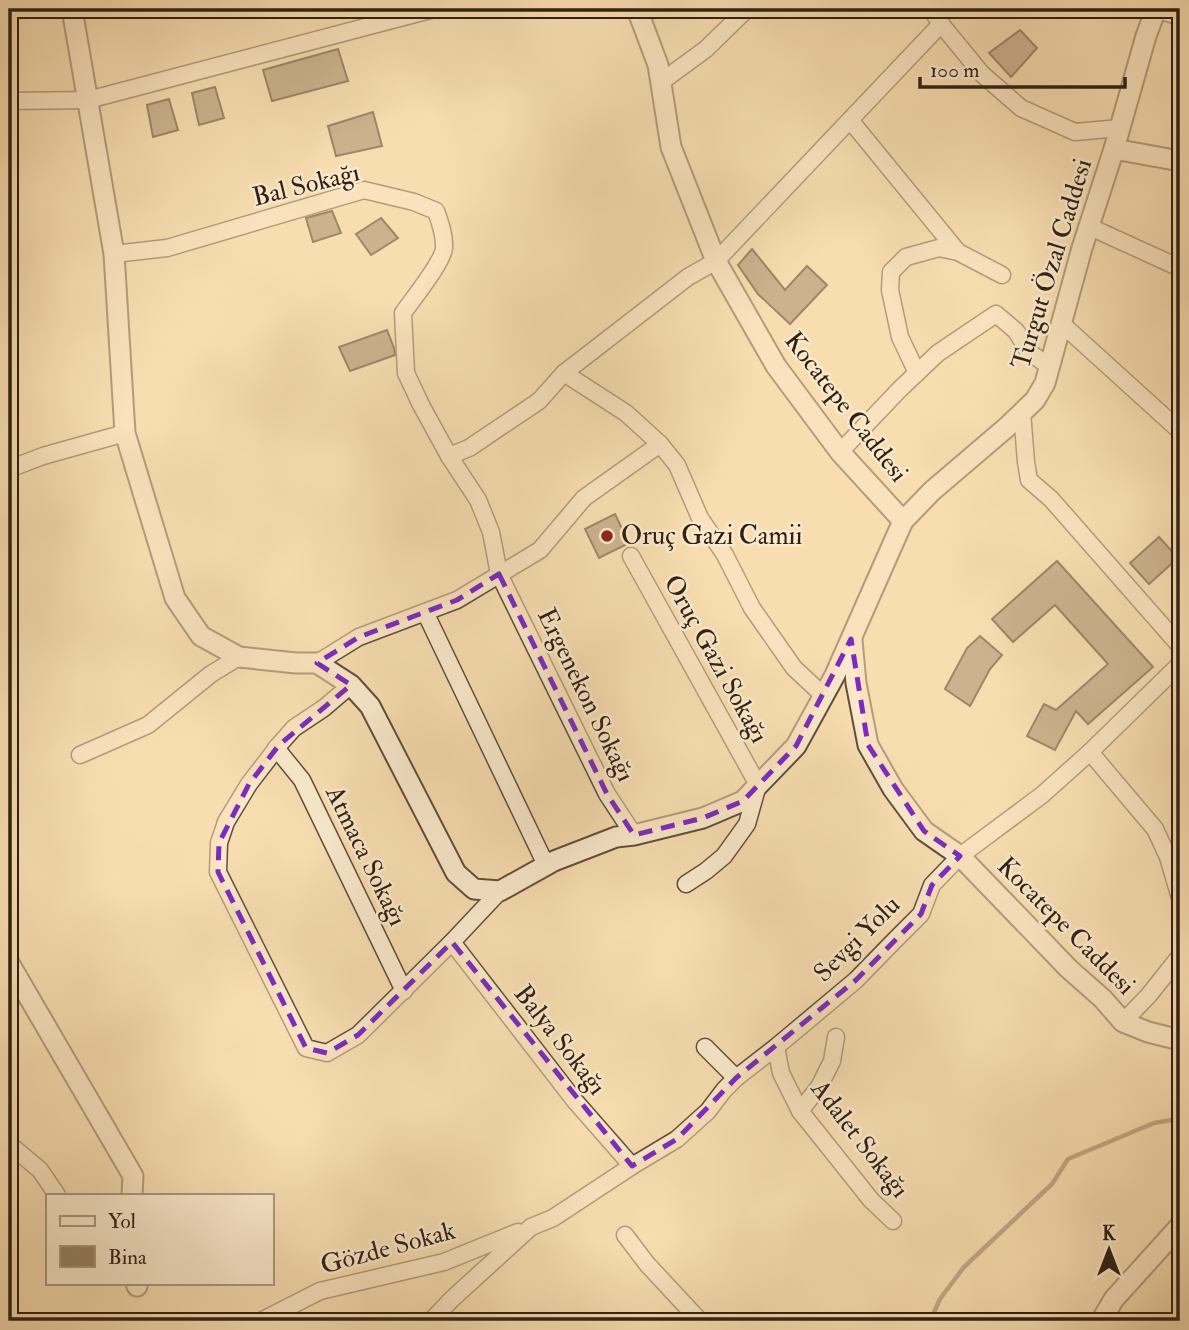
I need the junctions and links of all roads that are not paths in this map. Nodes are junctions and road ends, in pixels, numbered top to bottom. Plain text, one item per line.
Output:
1 (72, 9) edge
2 (434, 9) edge
3 (637, 9) edge
4 (747, 9) edge
5 (931, 9) edge
6 (1155, 9) edge
7 (1180, 16) edge
8 (941, 24) junction
9 (660, 82) junction
10 (9, 100) edge
11 (88, 100) junction
12 (850, 120) junction
13 (1120, 128) junction
14 (1114, 149) junction
15 (1180, 161) edge
16 (1090, 227) junction
17 (958, 252) junction
18 (114, 254) junction
19 (716, 261) junction
20 (1180, 268) edge
21 (1002, 275) dead end
22 (402, 313) joint
23 (1062, 324) junction
24 (1050, 367) junction
25 (564, 373) junction
26 (917, 373) junction
27 (1022, 412) junction
28 (1180, 431) edge
29 (125, 433) junction
30 (660, 444) junction
31 (840, 452) junction
32 (449, 456) junction
33 (9, 469) edge
34 (903, 521) junction
35 (631, 556) dead end
36 (499, 574) junction
37 (425, 612) junction
38 (852, 639) junction
39 (1180, 646) edge
40 (239, 657) junction
41 (317, 663) junction
42 (1180, 664) edge
43 (351, 685) junction
44 (824, 696) junction
45 (276, 748) junction
46 (1090, 752) junction
47 (80, 755) dead end
48 (758, 785) junction
49 (634, 835) junction
50 (960, 856) junction
51 (546, 865) junction
52 (686, 884) dead end
53 (500, 891) junction
54 (1180, 898) edge
55 (452, 943) junction
56 (1180, 956) edge
57 (9, 963) edge
58 (404, 991) junction
59 (1123, 1022) junction
60 (836, 1037) dead end
61 (1180, 1040) edge
62 (705, 1047) dead end
63 (776, 1047) junction
64 (736, 1078) junction
65 (800, 1111) junction
66 (9, 1144) edge
67 (632, 1166) junction
68 (56, 1194) edge
69 (132, 1194) edge
70 (894, 1221) dead end
71 (1180, 1226) edge
72 (531, 1227) junction
73 (625, 1236) dead end
74 (261, 1321) edge
75 (430, 1321) edge
76 (700, 1321) edge
77 (1101, 1321) edge

1 - 11 street
2 - 11 street
3 - 9 street, Kocatepe Caddesi
4 - 9 street
5 - 8 street
6 - 7 street
6 - 13 street, Turgut Özal Caddesi
8 - 12 street
8 - 13 street
9 - 19 street, Kocatepe Caddesi
10 - 11 street
11 - 18 street
12 - 17 street
12 - 19 street
13 - 14 street, Turgut Özal Caddesi
14 - 15 street
14 - 16 street, Turgut Özal Caddesi
16 - 20 street
16 - 23 street, Turgut Özal Caddesi
17 - 21 street
17 - 26 street
18 - 22 street, Bal Sokağı
18 - 29 street
19 - 25 street
19 - 31 street, Kocatepe Caddesi
22 - 32 street, Ergenekon Sokağı
23 - 24 street, Turgut Özal Caddesi
23 - 28 street
24 - 26 street
24 - 27 street, Turgut Özal Caddesi
25 - 30 street
25 - 32 street
26 - 31 street
27 - 34 street, Turgut Özal Caddesi
27 - 39 street
29 - 33 street
29 - 40 street
30 - 36 street
30 - 44 street
31 - 34 street, Kocatepe Caddesi
32 - 36 street, Ergenekon Sokağı
34 - 38 street, Turgut Özal Caddesi
35 - 48 street, Oruç Gazi Sokağı
36 - 37 street
36 - 49 street, Ergenekon Sokağı
37 - 41 street
37 - 51 street
38 - 44 street, Turgut Özal Caddesi
38 - 50 street, Kocatepe Caddesi
40 - 41 street
40 - 47 street
41 - 43 street
42 - 46 street, Sevgi Yolu
43 - 45 street
43 - 53 street
44 - 48 street, Turgut Özal Caddesi
45 - 58 street, Atmaca Sokağı
45 - 58 street
46 - 50 street, Sevgi Yolu
46 - 54 street
48 - 49 street, Turgut Özal Caddesi
48 - 52 street
49 - 51 street, Turgut Özal Caddesi
50 - 59 street, Kocatepe Caddesi
50 - 63 street, Sevgi Yolu
51 - 53 street, Turgut Özal Caddesi
53 - 55 street
55 - 58 street
55 - 67 street, Balya Sokağı
56 - 59 street
57 - 69 street
59 - 61 street, Kocatepe Caddesi
60 - 65 street
62 - 64 street
63 - 64 street, Sevgi Yolu
63 - 65 street, Adalet Sokağı
64 - 67 street, Sevgi Yolu
65 - 70 street, Adalet Sokağı
66 - 68 street
67 - 72 street, Sevgi Yolu
71 - 77 street
72 - 74 street, Gözde Sokak
72 - 75 street
73 - 76 street

